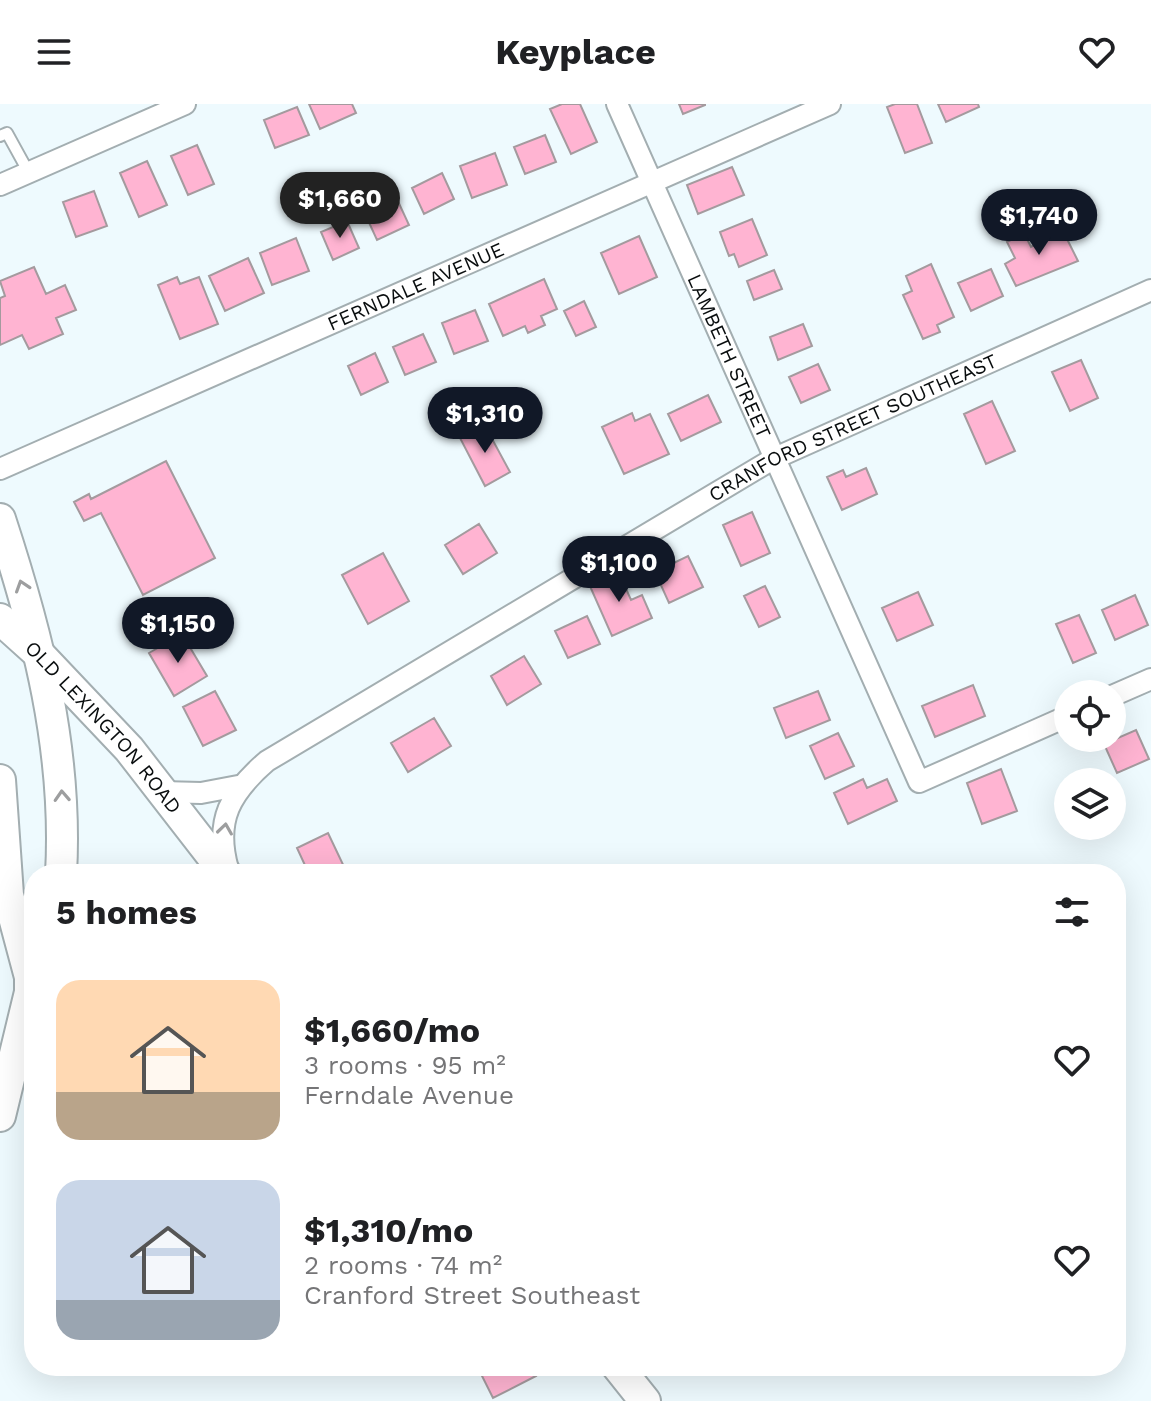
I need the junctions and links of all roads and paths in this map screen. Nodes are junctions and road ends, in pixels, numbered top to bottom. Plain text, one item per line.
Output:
1 (185, 104) edge
2 (617, 104) edge
3 (830, 104) edge
4 (0, 136) edge
5 (29, 173) junction
6 (651, 183) junction
7 (0, 185) edge
8 (1151, 290) edge
9 (773, 459) junction
10 (0, 469) edge
11 (0, 519) edge
12 (0, 619) edge
13 (39, 654) junction
14 (1151, 679) edge
15 (1126, 690) edge
16 (1054, 722) edge
17 (0, 780) edge
18 (238, 786) junction
19 (162, 792) junction
20 (62, 864) edge
21 (220, 864) edge
22 (226, 864) edge
23 (24, 946) edge
24 (24, 1017) edge
25 (0, 1116) edge
26 (625, 1376) edge
27 (645, 1401) edge

1 - 5 street
2 - 6 street, LAMBETH STREET
3 - 6 street, FERNDALE AVENUE
4 - 5 lane
5 - 7 street
6 - 9 street, LAMBETH STREET
6 - 10 street, FERNDALE AVENUE
8 - 9 street, CRANFORD STREET SOUTHEAST
9 - 16 street, LAMBETH STREET
9 - 18 street, CRANFORD STREET SOUTHEAST
13 -> 11 main road, OLD LEXINGTON ROAD
12 - 13 main road
13 - 19 main road, OLD LEXINGTON ROAD
20 -> 13 main road
14 - 15 street
17 - 23 main road
18 - 19 street
22 -> 18 street
19 - 21 main road, OLD LEXINGTON ROAD
24 - 25 main road
26 - 27 main road

